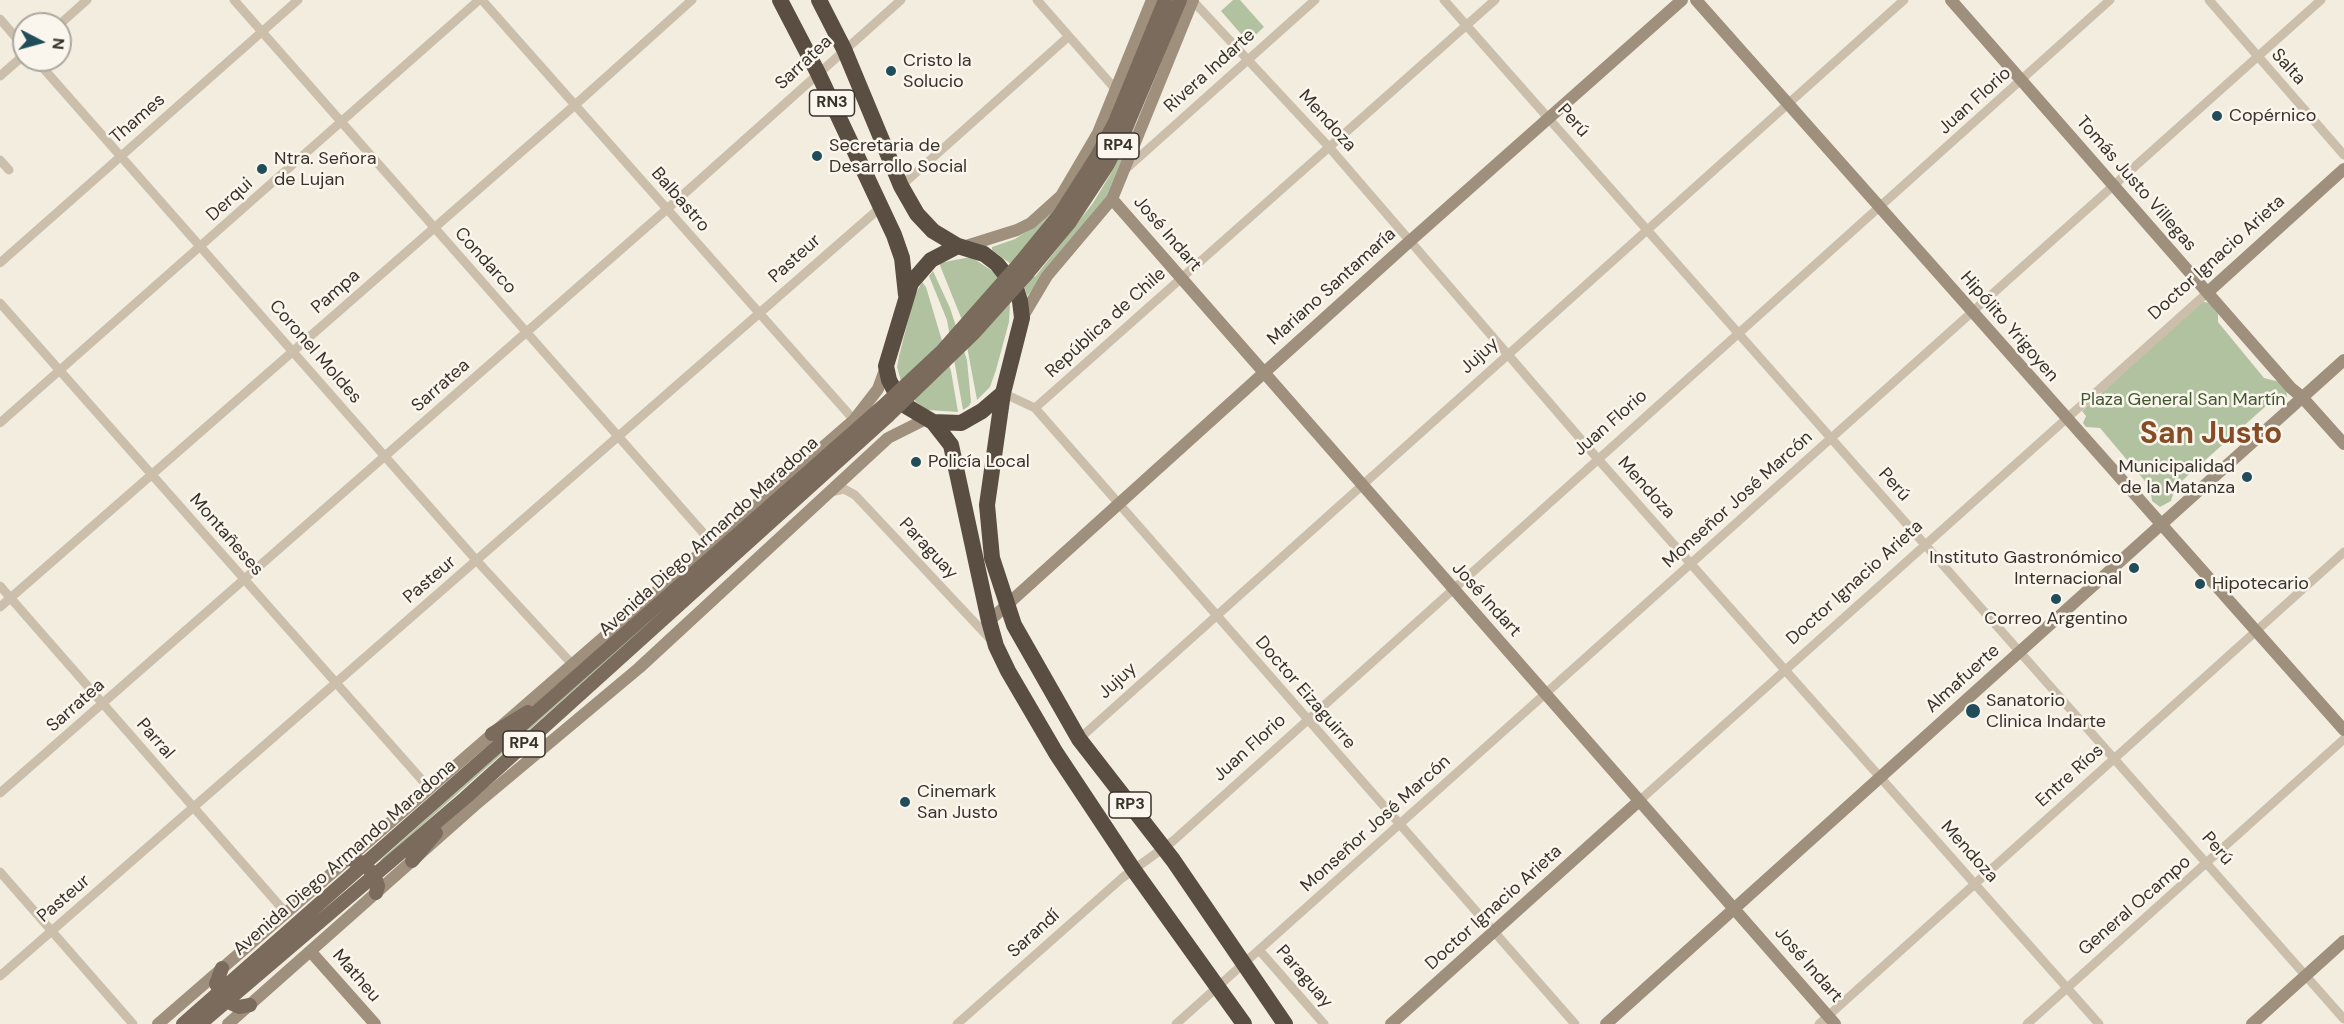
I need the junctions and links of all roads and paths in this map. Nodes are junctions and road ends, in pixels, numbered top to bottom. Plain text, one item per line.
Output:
1 (87, 0) edge
2 (234, 0) edge
3 (298, 0) edge
4 (481, 0) edge
5 (692, 0) edge
6 (780, 0) edge
7 (819, 0) edge
8 (901, 0) edge
9 (1037, 0) edge
10 (1152, 0) edge
11 (1165, 0) edge
12 (1180, 0) edge
13 (1193, 0) edge
14 (1315, 0) edge
15 (1444, 0) edge
16 (1495, 0) edge
17 (1682, 0) edge
18 (1696, 0) edge
19 (1904, 0) edge
20 (1951, 0) edge
21 (2110, 0) edge
22 (2209, 0) edge
23 (2321, 0) edge
24 (72, 13) edge
25 (0, 19) edge
26 (1467, 26) junction
27 (12, 32) edge
28 (262, 32) junction
29 (1068, 37) junction
30 (844, 49) junction
31 (2257, 57) junction
32 (1247, 58) junction
33 (12, 66) edge
34 (47, 72) edge
35 (818, 74) junction
36 (0, 76) edge
37 (2022, 80) junction
38 (1117, 91) junction
39 (1788, 102) junction
40 (575, 105) junction
41 (1549, 119) junction
42 (341, 122) junction
43 (1329, 147) junction
44 (122, 155) junction
45 (2344, 155) edge
46 (0, 160) edge
47 (1127, 168) junction
48 (2344, 169) edge
49 (9, 170) dead end
50 (901, 186) junction
51 (2113, 186) junction
52 (1112, 199) junction
53 (881, 207) junction
54 (1881, 208) junction
55 (666, 210) junction
56 (434, 228) junction
57 (1647, 229) junction
58 (1410, 241) junction
59 (962, 246) junction
60 (202, 248) junction
61 (0, 262) edge
62 (1023, 269) junction
63 (1182, 279) junction
64 (2208, 292) junction
65 (906, 296) junction
66 (0, 303) edge
67 (1972, 312) junction
68 (759, 314) junction
69 (1022, 318) junction
70 (526, 333) junction
71 (1738, 334) junction
72 (293, 351) junction
73 (1508, 354) junction
74 (2344, 360) edge
75 (886, 366) junction
76 (60, 370) junction
77 (1265, 371) junction
78 (1003, 393) junction
79 (2302, 397) junction
80 (1035, 408) junction
81 (885, 412) junction
82 (2066, 418) junction
83 (854, 420) junction
84 (930, 421) junction
85 (0, 423) edge
86 (617, 437) junction
87 (1831, 439) junction
88 (2344, 444) edge
89 (385, 457) junction
90 (1597, 458) junction
91 (152, 476) junction
92 (1360, 485) junction
93 (829, 493) junction
94 (1118, 504) junction
95 (2160, 524) junction
96 (713, 543) junction
97 (1925, 545) junction
98 (2344, 552) edge
99 (477, 561) junction
100 (1691, 563) junction
101 (244, 581) junction
102 (0, 586) edge
103 (1453, 591) junction
104 (10, 598) junction
105 (1006, 603) junction
106 (0, 607) edge
107 (1216, 615) junction
108 (989, 621) junction
109 (2254, 631) junction
110 (996, 646) junction
111 (2020, 652) junction
112 (572, 664) junction
113 (1785, 670) junction
114 (336, 684) junction
115 (561, 693) junction
116 (1546, 694) junction
117 (104, 704) junction
118 (1306, 720) junction
119 (2344, 730) edge
120 (492, 734) junction
121 (1079, 739) junction
122 (2344, 739) edge
123 (2115, 758) junction
124 (1881, 778) junction
125 (429, 788) junction
126 (0, 793) edge
127 (465, 798) junction
128 (1639, 801) junction
129 (194, 808) junction
130 (1398, 825) junction
131 (1164, 848) junction
132 (349, 859) junction
133 (412, 861) junction
134 (364, 863) junction
135 (2208, 864) junction
136 (1133, 869) junction
137 (0, 872) edge
138 (375, 877) junction
139 (1975, 884) junction
140 (376, 893) junction
141 (1734, 909) junction
142 (286, 913) junction
143 (52, 931) junction
144 (1495, 932) junction
145 (2344, 941) edge
146 (1260, 951) junction
147 (311, 952) junction
148 (1243, 966) junction
149 (222, 968) junction
150 (0, 976) edge
151 (2305, 977) junction
152 (1218, 987) junction
153 (2067, 988) junction
154 (222, 997) junction
155 (250, 1005) junction
156 (2344, 1019) edge
157 (1827, 1021) edge
158 (133, 1024) edge
159 (158, 1024) edge
160 (183, 1024) edge
161 (200, 1024) edge
162 (228, 1024) edge
163 (375, 1024) edge
164 (957, 1024) edge
165 (1176, 1024) edge
166 (1244, 1024) edge
167 (1285, 1024) edge
168 (1324, 1024) edge
169 (1391, 1024) edge
170 (1575, 1024) edge
171 (1606, 1024) edge
172 (2027, 1024) edge
173 (2099, 1024) edge
174 (2252, 1024) edge

1 - 24 street
2 - 28 street, Condarco
3 - 28 street, Thames
4 - 40 street, Balbastro
4 - 42 street, Derqui
5 - 40 street, Pampa
6 - 35 highway, RN3
7 - 30 highway, RN3
8 - 30 street, Sarratea
9 - 29 street
10 - 38 street
11 - 62 main road, Avenida Diego Armando Maradona / RP4
12 - 62 main road, Avenida Diego Armando Maradona / RP4
13 - 32 street, Mendoza
13 - 47 street
14 - 32 street, Rivera Indarte
15 - 26 street, Perú
16 - 26 street, República de Chile
17 - 41 street, Mariano Santamaría
18 - 39 street, Hipólito Yrigoyen
19 - 39 street, Jujuy
20 - 37 street, Tomás Justo Villegas
21 - 37 street, Juan Florio
22 - 31 street, Salta
23 - 31 street, Monseñor José Marcón
25 - 27 street
26 - 41 street, Perú
26 - 43 street, República de Chile
28 - 42 street, Condarco
28 - 44 street, Thames
29 - 38 street
29 - 50 street
30 - 35 street, Sarratea
30 - 50 highway, RN3
31 - 45 street, Salta
31 - 51 street, Monseñor José Marcón
32 - 43 street, Mendoza
32 - 47 street, Rivera Indarte
33 - 36 street
34 - 44 street, Coronel Moldes
35 - 53 highway, RN3
35 - 55 street, Sarratea
37 - 51 street, Tomás Justo Villegas
37 - 54 street, Juan Florio
38 - 59 street
39 - 54 street, Hipólito Yrigoyen
39 - 57 street, Jujuy
40 - 55 street, Balbastro
40 - 56 street, Pampa
41 - 57 street, Perú
41 - 58 street, Mariano Santamaría
42 - 56 street, Condarco
42 - 60 street, Derqui
43 - 58 street, Mendoza
43 - 63 street, República de Chile
44 - 60 street, Coronel Moldes
44 - 61 street, Thames
46 - 49 street
47 - 52 street
48 - 64 street, Doctor Ignacio Arieta
50 - 59 highway, RN3
51 - 64 street, Tomás Justo Villegas
51 - 67 street, Monseñor José Marcón
52 - 63 street, José Indart
52 - 69 street
53 - 65 highway, RN3
53 - 68 street, Pasteur
54 - 67 street, Hipólito Yrigoyen
54 - 71 street, Juan Florio
55 - 68 street, Balbastro
55 - 70 street, Sarratea
56 - 70 street, Condarco
56 - 72 street, Pampa
57 - 71 street, Perú
57 - 73 street, Jujuy
58 - 73 street, Mendoza
58 - 77 street, Mariano Santamaría
59 - 65 highway, RN3
59 - 69 highway, RN3
60 - 72 street, Coronel Moldes
60 - 76 street, Derqui
62 - 81 main road, Avenida Diego Armando Maradona / RP4, bridge
63 - 77 street, José Indart
63 - 80 street, República de Chile
64 - 79 street, Tomás Justo Villegas
64 - 82 street, Doctor Ignacio Arieta
65 - 75 highway, RN3
66 - 76 street, Montañeses
67 - 82 street, Hipólito Yrigoyen
67 - 87 street, Monseñor José Marcón
68 - 83 street, Balbastro
68 - 86 street, Pasteur
69 - 78 highway, RN3
70 - 86 street, Condarco
70 - 89 street, Sarratea
71 - 87 street, Perú
71 - 90 street, Juan Florio
72 - 89 street, Coronel Moldes
72 - 91 street, Pampa
73 - 90 street, Mendoza
73 - 92 street, Jujuy
74 - 79 street, Almafuerte
75 - 83 street, Avenida Diego Armando Maradona
75 - 84 highway
76 - 85 street, Derqui
76 - 91 street, Montañeses
77 - 92 street, José Indart
77 - 94 street, Mariano Santamaría
78 - 80 street, Doctor Eizaguirre
78 - 84 highway
78 - 105 highway, RP3
79 - 88 street, Tomás Justo Villegas
79 - 95 street, Almafuerte
80 - 94 street, Doctor Eizaguirre
81 - 115 main road, Avenida Diego Armando Maradona / RP4
81 - 127 main road, Avenida Diego Armando Maradona / RP4
82 - 95 street, Hipólito Yrigoyen
82 - 97 street, Doctor Ignacio Arieta
83 - 96 street, Avenida Diego Armando Maradona
84 - 93 street
84 - 108 highway, RP3
86 - 96 street, Condarco
86 - 99 street, Pasteur
87 - 97 street, Perú
87 - 100 street, Monseñor José Marcón
89 - 99 street, Coronel Moldes
89 - 101 street, Sarratea
90 - 100 street, Mendoza
90 - 103 street, Juan Florio
91 - 101 street, Montañeses
91 - 104 street, Pampa
92 - 103 street, José Indart
92 - 107 street, Jujuy
93 - 110 street, Paraguay
93 - 133 street
94 - 105 street, Mariano Santamaría
94 - 107 street, Doctor Eizaguirre
95 - 109 street, Hipólito Yrigoyen
95 - 111 street, Almafuerte
96 - 112 street, Avenida Diego Armando Maradona
97 - 111 street, Perú
97 - 113 street, Doctor Ignacio Arieta
98 - 109 street, Entre Ríos
99 - 112 street, Coronel Moldes
99 - 114 street, Pasteur
100 - 113 street, Mendoza
100 - 116 street, Monseñor José Marcón
101 - 114 street, Montañeses
101 - 117 street, Sarratea
102 - 104 street, Parral
103 - 116 street, José Indart
103 - 118 street, Juan Florio
104 - 106 street, Pampa
104 - 117 street, Parral
105 - 108 street, Mariano Santamaría
105 - 121 highway, RP3
107 - 118 street, Doctor Eizaguirre
107 - 121 street, Jujuy
108 - 110 highway, RP3
109 - 119 street, Hipólito Yrigoyen
109 - 123 street, Entre Ríos
110 - 136 highway, RP3
111 - 123 street, Perú
111 - 124 street, Almafuerte
112 - 120 street, Avenida Diego Armando Maradona
113 - 124 street, Mendoza
113 - 128 street, Doctor Ignacio Arieta
114 - 125 street, Montañeses
114 - 129 street, Pasteur
115 - 120 main road
115 - 134 main road, Avenida Diego Armando Maradona / RP4
116 - 128 street, José Indart
116 - 130 street, Monseñor José Marcón
117 - 126 street, Sarratea
117 - 129 street, Parral
118 - 130 street, Doctor Eizaguirre
118 - 131 street, Juan Florio
120 - 125 street, Avenida Diego Armando Maradona
121 - 131 highway, RP3
122 - 135 street, General Ocampo
123 - 135 street, Perú
123 - 139 street, Entre Ríos
124 - 139 street, Mendoza
124 - 141 street, Almafuerte
125 - 132 street, Avenida Diego Armando Maradona
127 - 133 main road
127 - 138 main road, Avenida Diego Armando Maradona / RP4
128 - 141 street, José Indart
128 - 144 street, Doctor Ignacio Arieta
129 - 142 street, Parral
129 - 143 street, Pasteur
130 - 144 street, Doctor Eizaguirre
130 - 146 street, Monseñor José Marcón
131 - 136 street, Juan Florio
131 - 148 highway, RP3
132 - 134 main road
132 - 142 street, Avenida Diego Armando Maradona
133 - 140 street
134 - 138 main road
134 - 154 main road, Avenida Diego Armando Maradona / RP4
135 - 151 street, Perú
135 - 153 street, General Ocampo
136 - 152 highway, RP3
136 - 164 street, Sarandí
137 - 143 street
138 - 140 main road
138 - 154 main road, Avenida Diego Armando Maradona / RP4
139 - 153 street, Mendoza
139 - 157 street, Entre Ríos
140 - 147 street
141 - 157 street, José Indart
141 - 171 street, Almafuerte
142 - 149 street, Avenida Diego Armando Maradona
143 - 150 street, Pasteur
143 - 158 street
144 - 169 street, Doctor Ignacio Arieta
144 - 170 street, Doctor Eizaguirre
145 - 151 street
146 - 148 street, Monseñor José Marcón
146 - 168 street, Paraguay
147 - 155 street
147 - 163 street, Matheu
148 - 152 street, Monseñor José Marcón
148 - 167 highway, RP3
149 - 154 main road
149 - 159 street, Avenida Diego Armando Maradona
151 - 156 street, Perú
151 - 174 street
152 - 165 street, Monseñor José Marcón
152 - 166 highway, RP3
153 - 172 street, General Ocampo
153 - 173 street, Mendoza
154 - 155 main road
154 - 160 main road, Avenida Diego Armando Maradona / RP4
154 - 161 main road, Avenida Diego Armando Maradona / RP4
155 - 162 street

